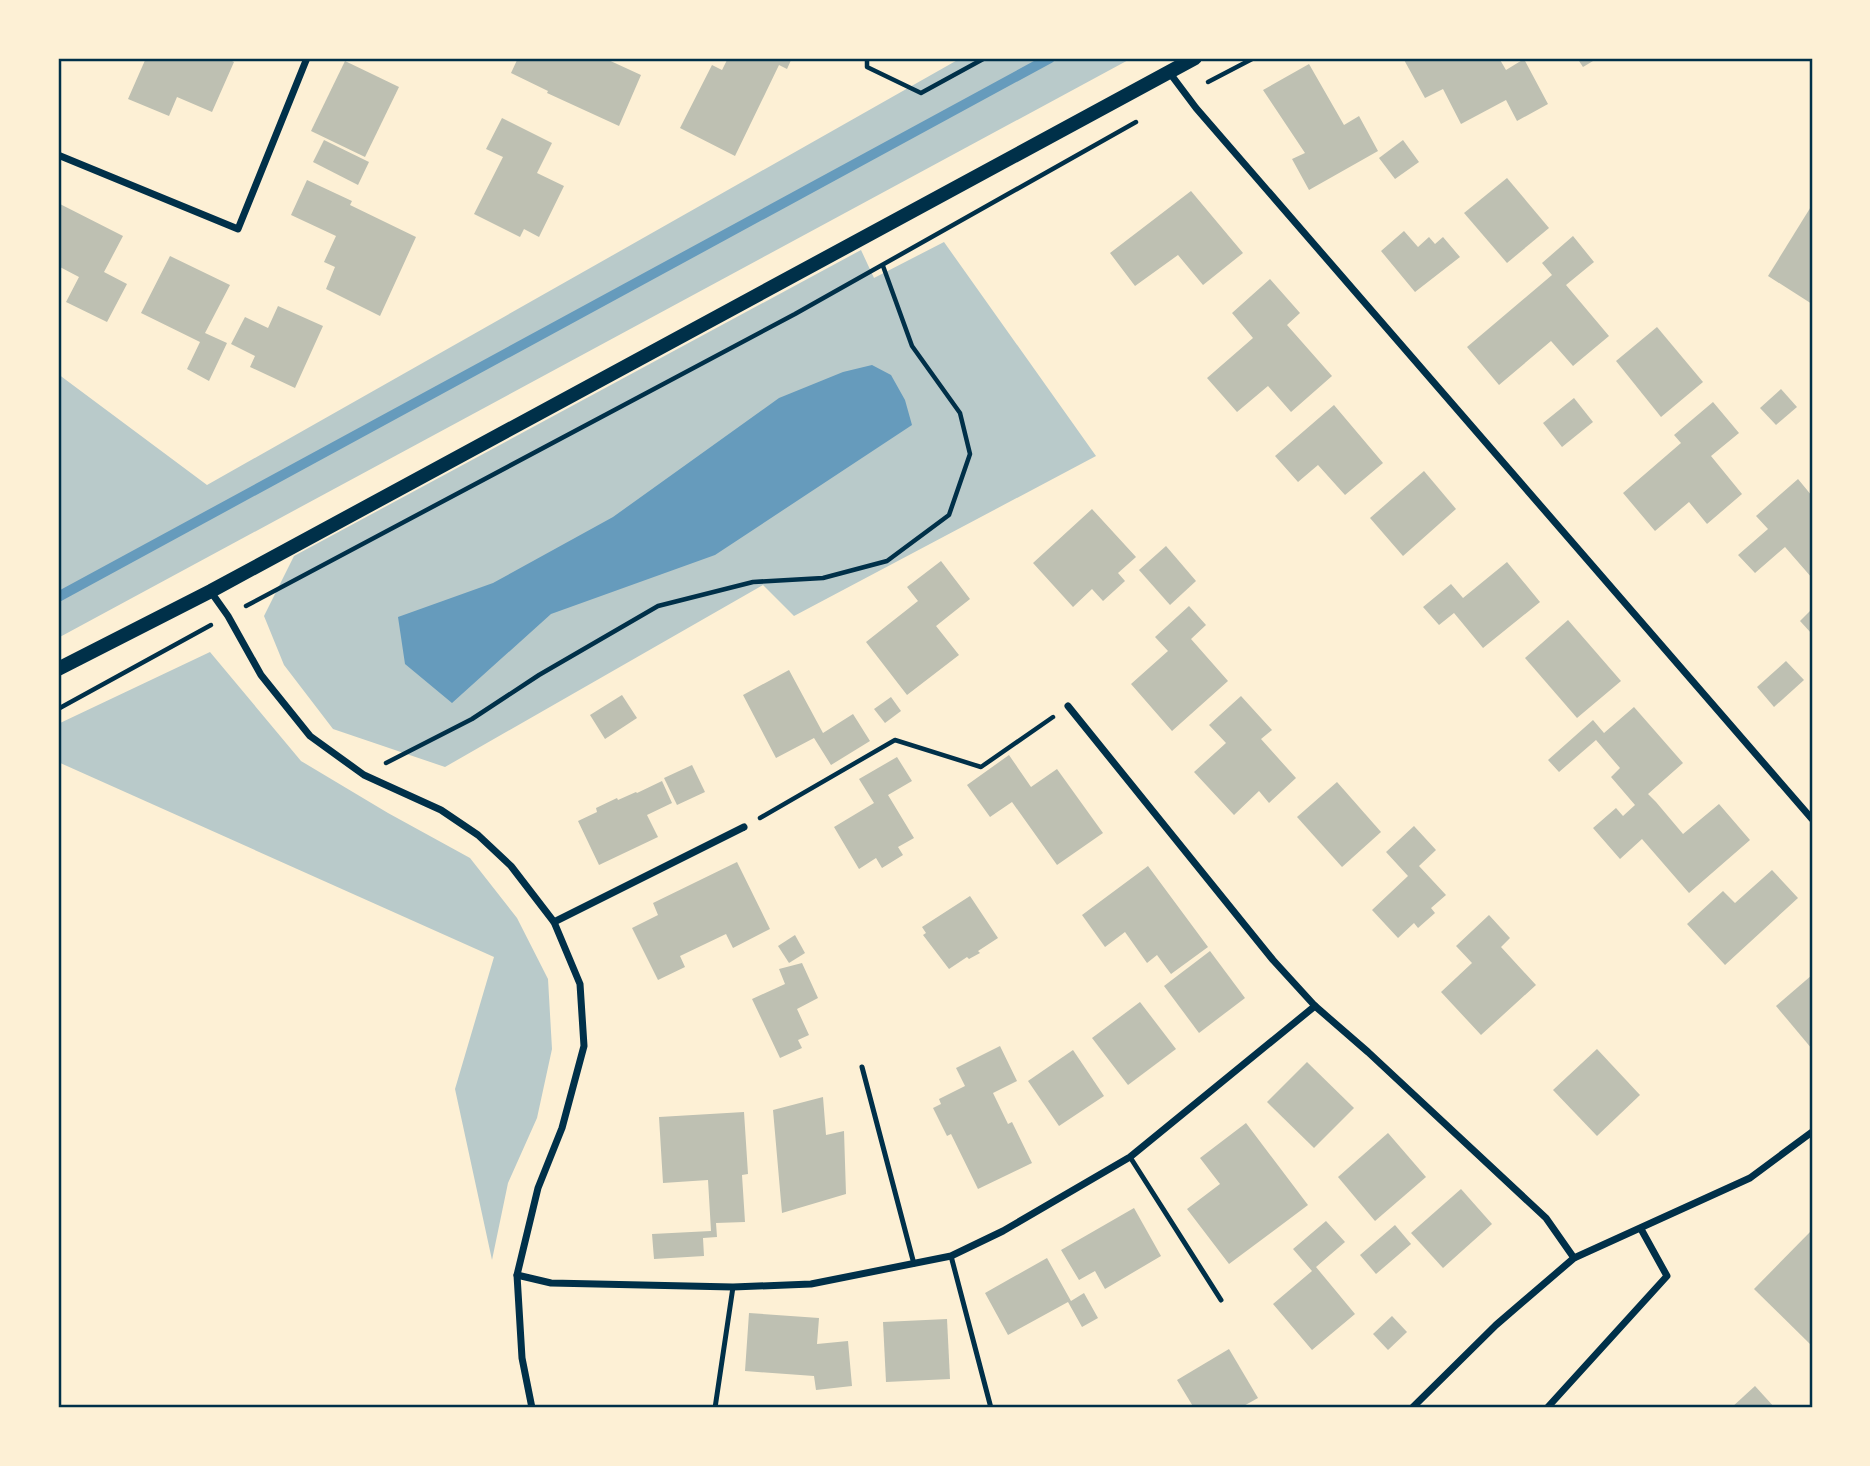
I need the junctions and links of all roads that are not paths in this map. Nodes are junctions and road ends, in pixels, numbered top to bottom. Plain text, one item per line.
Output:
1 (307, 58) edge
2 (1195, 58) edge
3 (1169, 72) junction
4 (58, 155) edge
5 (211, 591) junction
6 (58, 669) edge
7 (1068, 706) road end
8 (1812, 819) edge
9 (744, 827) road end
10 (554, 922) junction
11 (1315, 1006) junction
12 (862, 1067) dead end
13 (1812, 1132) edge
14 (1130, 1157) junction
15 (1641, 1229) junction
16 (951, 1256) junction
17 (1574, 1258) junction
18 (914, 1265) junction
19 (517, 1275) junction
20 (733, 1287) junction
21 (1221, 1300) dead end
22 (532, 1408) edge
23 (715, 1408) edge
24 (991, 1408) edge
25 (1412, 1408) edge
26 (1547, 1408) edge

1 - 4 street
2 - 3 main road
3 - 5 main road
3 - 8 street
5 - 6 main road
5 - 10 street
7 - 11 street
9 - 10 street
10 - 19 street
11 - 14 street
11 - 17 street
12 - 18 lane
13 - 15 street
14 - 16 street
14 - 21 lane
15 - 17 street
15 - 26 street
16 - 18 street
16 - 24 lane
17 - 25 street
18 - 20 street
19 - 20 street
19 - 22 street
20 - 23 lane

